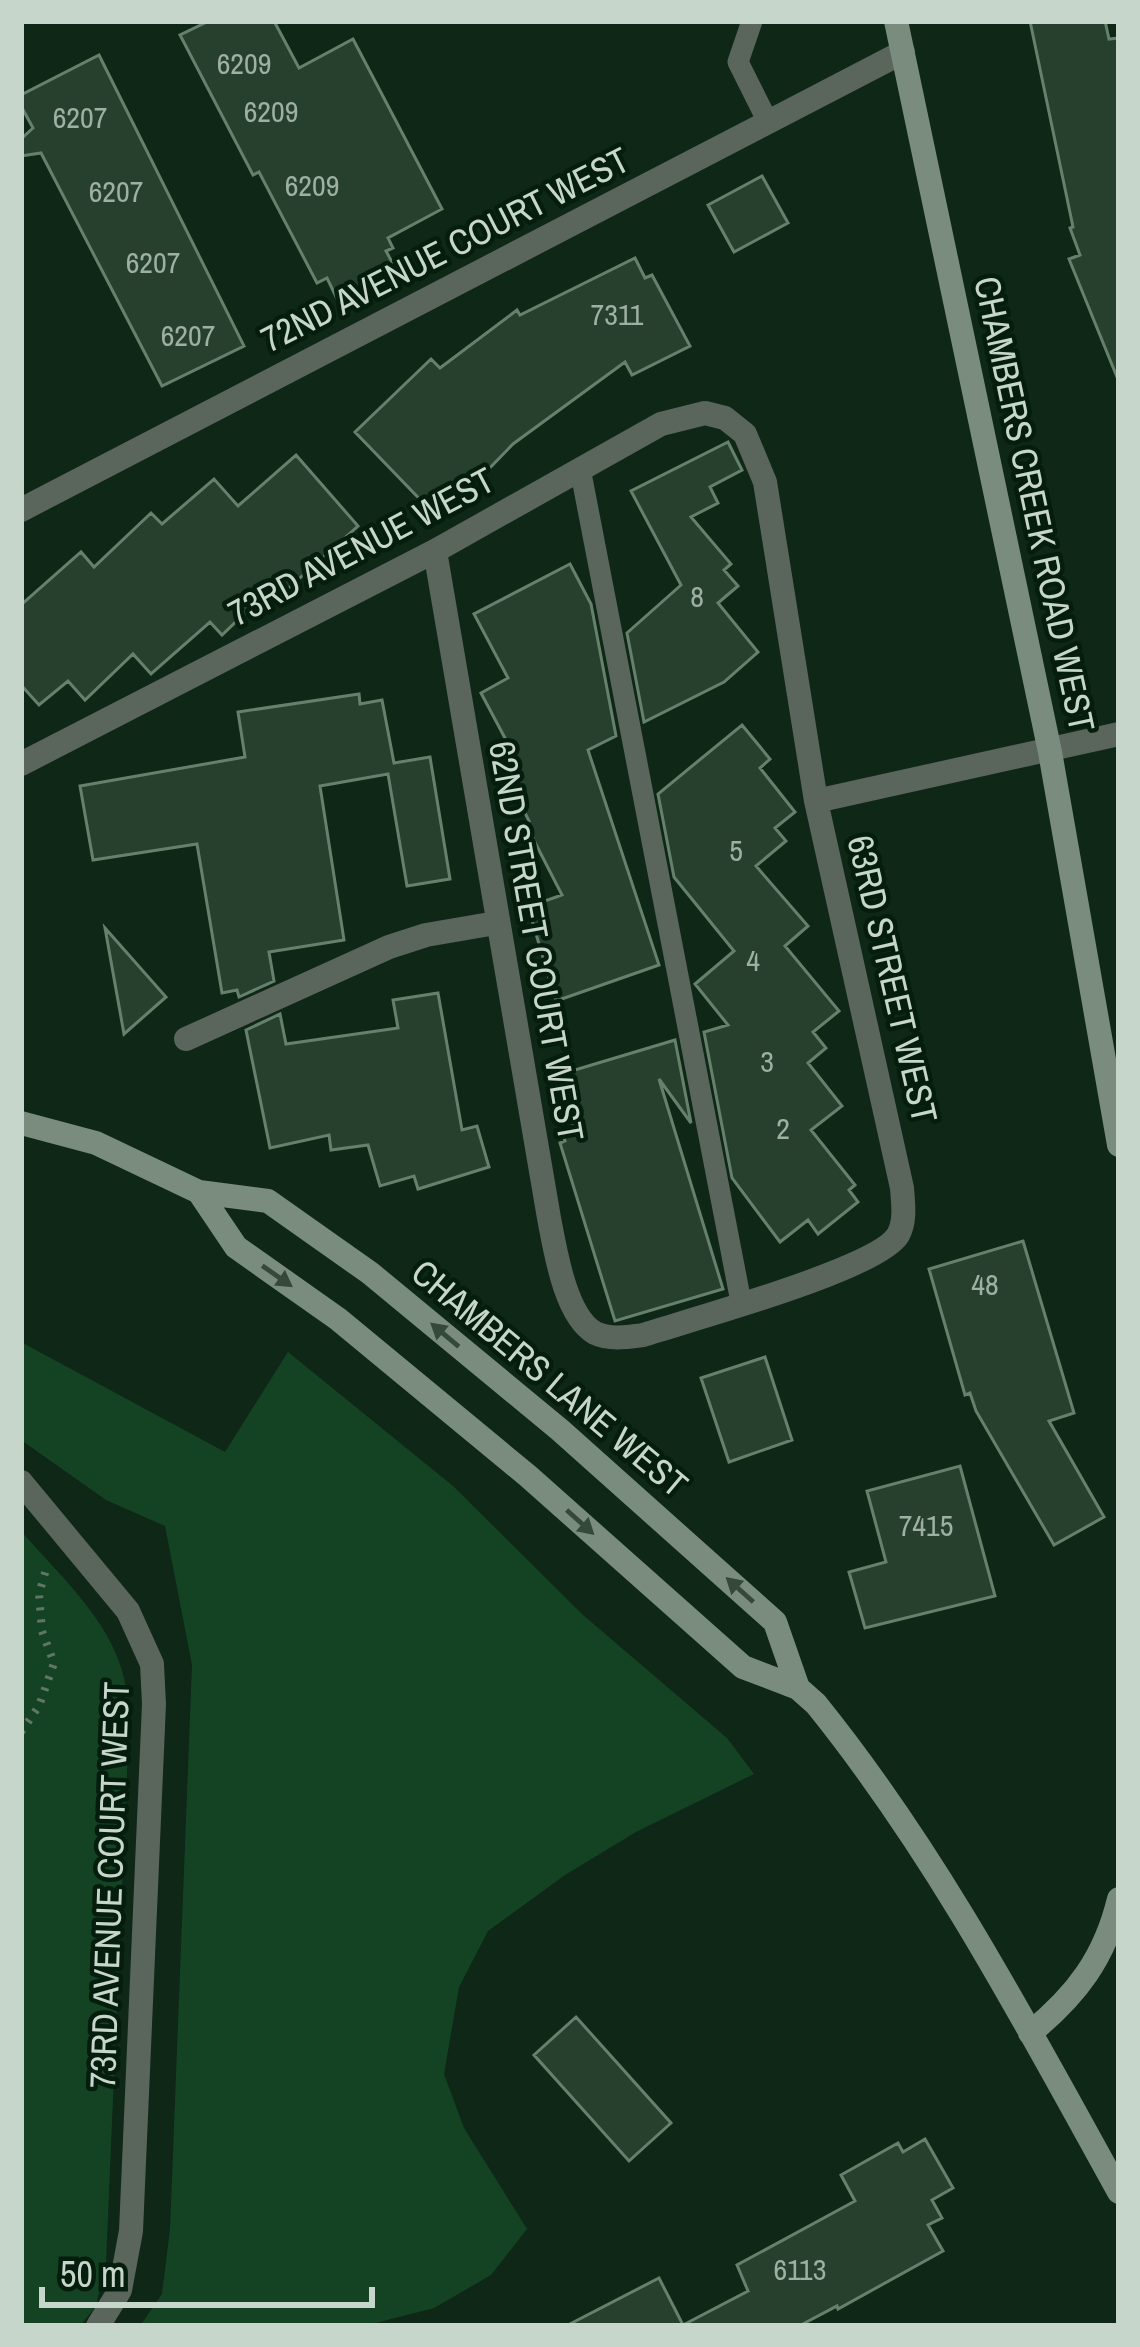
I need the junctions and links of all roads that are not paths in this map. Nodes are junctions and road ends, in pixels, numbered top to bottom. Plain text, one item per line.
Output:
1 (752, 21) edge
2 (896, 21) edge
3 (903, 52) junction
4 (768, 122) junction
5 (736, 424) joint
6 (580, 469) junction
7 (21, 510) edge
8 (435, 551) junction
9 (1119, 734) edge
10 (1050, 752) junction
11 (21, 764) edge
12 (817, 801) junction
13 (496, 923) junction
14 (186, 1039) dead end
15 (21, 1124) edge
16 (1119, 1145) edge
17 (199, 1192) junction
18 (741, 1302) junction
19 (595, 1333) joint
20 (21, 1482) edge
21 (798, 1688) junction
22 (1119, 1899) edge
23 (1030, 2032) junction
24 (1119, 2192) edge
25 (98, 2326) edge

1 - 4 lane
2 - 3 street, CHAMBERS CREEK ROAD WEST
3 - 4 street, 72ND AVENUE COURT WEST
3 - 10 street, CHAMBERS CREEK ROAD WEST
4 - 7 street, 72ND AVENUE COURT WEST
5 - 6 street, 73RD AVENUE WEST
5 - 12 street, 63RD STREET WEST
6 - 8 street, 73RD AVENUE WEST
6 - 18 lane
8 - 11 street, 73RD AVENUE WEST
8 - 13 street, 62ND STREET COURT WEST
9 - 10 street
10 - 12 street
10 - 16 street, CHAMBERS CREEK ROAD WEST
12 - 18 street, 63RD STREET WEST
13 - 14 street
13 - 19 street, 62ND STREET COURT WEST
15 - 17 street, CHAMBERS LANE WEST
17 -> 21 street, CHAMBERS LANE WEST
21 -> 17 street, CHAMBERS LANE WEST
18 - 19 street, 63RD STREET WEST
20 - 25 street, 73RD AVENUE COURT WEST
21 - 23 street, CHAMBERS LANE WEST
22 - 23 street
23 - 24 street

